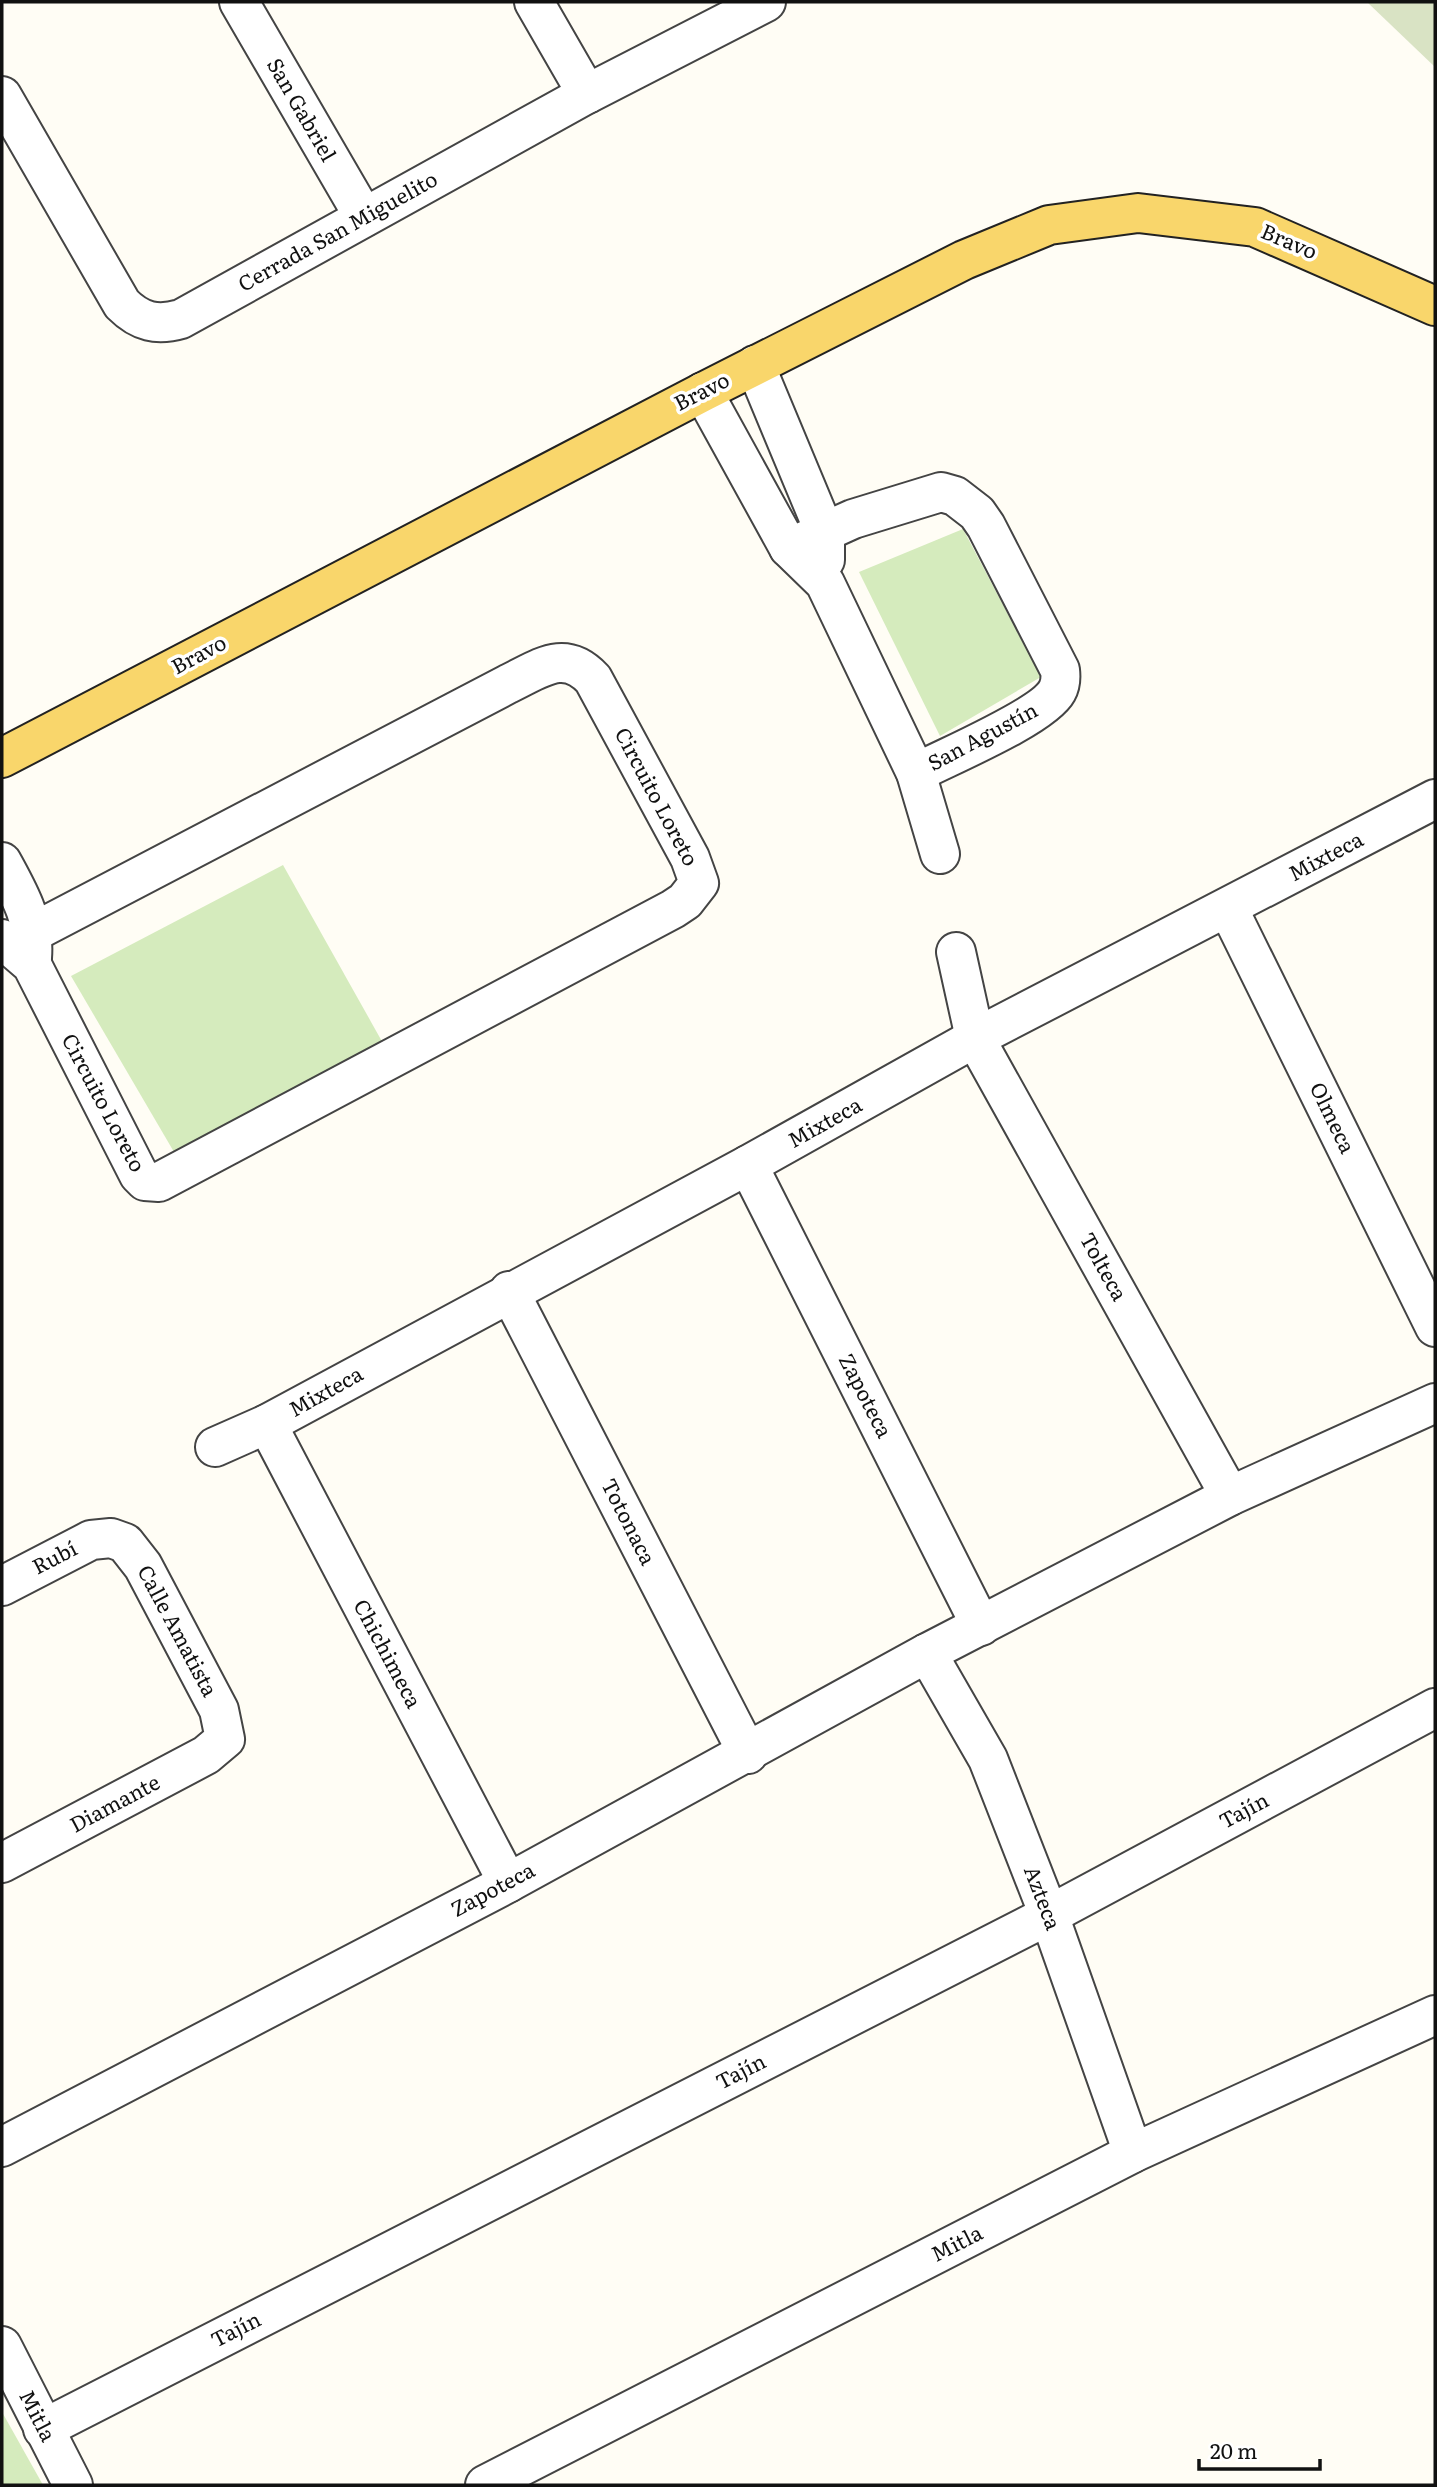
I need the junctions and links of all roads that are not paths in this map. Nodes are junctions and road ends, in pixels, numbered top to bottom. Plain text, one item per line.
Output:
1 (239, 2) edge
2 (534, 2) edge
3 (766, 2) edge
4 (587, 94) junction
5 (2, 96) edge
6 (364, 217) junction
7 (1435, 306) edge
8 (755, 365) junction
9 (703, 392) junction
10 (825, 533) junction
11 (789, 548) junction
12 (825, 583) junction
13 (2, 758) edge
14 (916, 773) junction
15 (1435, 799) edge
16 (940, 854) dead end
17 (2, 862) edge
18 (1228, 908) junction
19 (19, 946) edge
20 (956, 952) dead end
21 (975, 1038) junction
22 (748, 1165) junction
23 (509, 1291) junction
24 (1435, 1327) edge
25 (1435, 1403) edge
26 (267, 1424) junction
27 (215, 1447) dead end
28 (1230, 1496) junction
29 (111, 1538) joint
30 (2, 1586) edge
31 (981, 1626) junction
32 (927, 1653) junction
33 (1435, 1709) edge
34 (225, 1739) joint
35 (748, 1754) junction
36 (2, 1863) edge
37 (508, 1883) junction
38 (1049, 1915) junction
39 (1435, 2015) edge
40 (2, 2147) edge
41 (1133, 2154) junction
42 (2, 2346) edge
43 (43, 2429) junction
44 (73, 2485) edge
45 (485, 2485) edge

1 - 6 street, San Gabriel
2 - 4 street
3 - 4 street, Cerrada San Miguelito
4 - 6 street, Cerrada San Miguelito
5 - 6 street, Cerrada San Miguelito
7 - 8 main road, Bravo
8 - 9 main road, Bravo
8 - 10 street, San Agustín
9 - 11 street, San Agustín
9 - 13 main road, Bravo
10 - 11 street, San Agustín
10 - 12 street, San Agustín
10 - 14 street, San Agustín
11 - 12 street, San Agustín
12 - 14 street, San Agustín
14 - 16 street
15 - 18 street, Mixteca
17 - 19 street
18 - 21 street, Mixteca
18 - 24 street, Olmeca
19 - 19 street, Circuito Loreto
20 - 21 street, Tolteca
21 - 22 street, Mixteca
21 - 28 street, Tolteca
22 - 23 street, Mixteca
22 - 31 street, Zapoteca
23 - 26 street, Mixteca
23 - 35 street, Totonaca
25 - 28 street, Zapoteca
26 - 27 street, Mixteca
26 - 37 street, Chichimeca
28 - 31 street, Zapoteca
29 - 30 street, Rubí
29 - 34 street, Calle Amatista
31 - 32 street, Zapoteca
32 - 35 street, Zapoteca
32 - 38 street, Azteca
33 - 38 street, Tajín
34 - 36 street, Diamante
35 - 37 street, Zapoteca
37 - 40 street, Zapoteca
38 - 41 street, Azteca
38 - 43 street, Tajín
39 - 41 street, Mitla
41 - 45 street, Mitla
42 - 43 street, Mitla
43 - 44 street, Mitla

